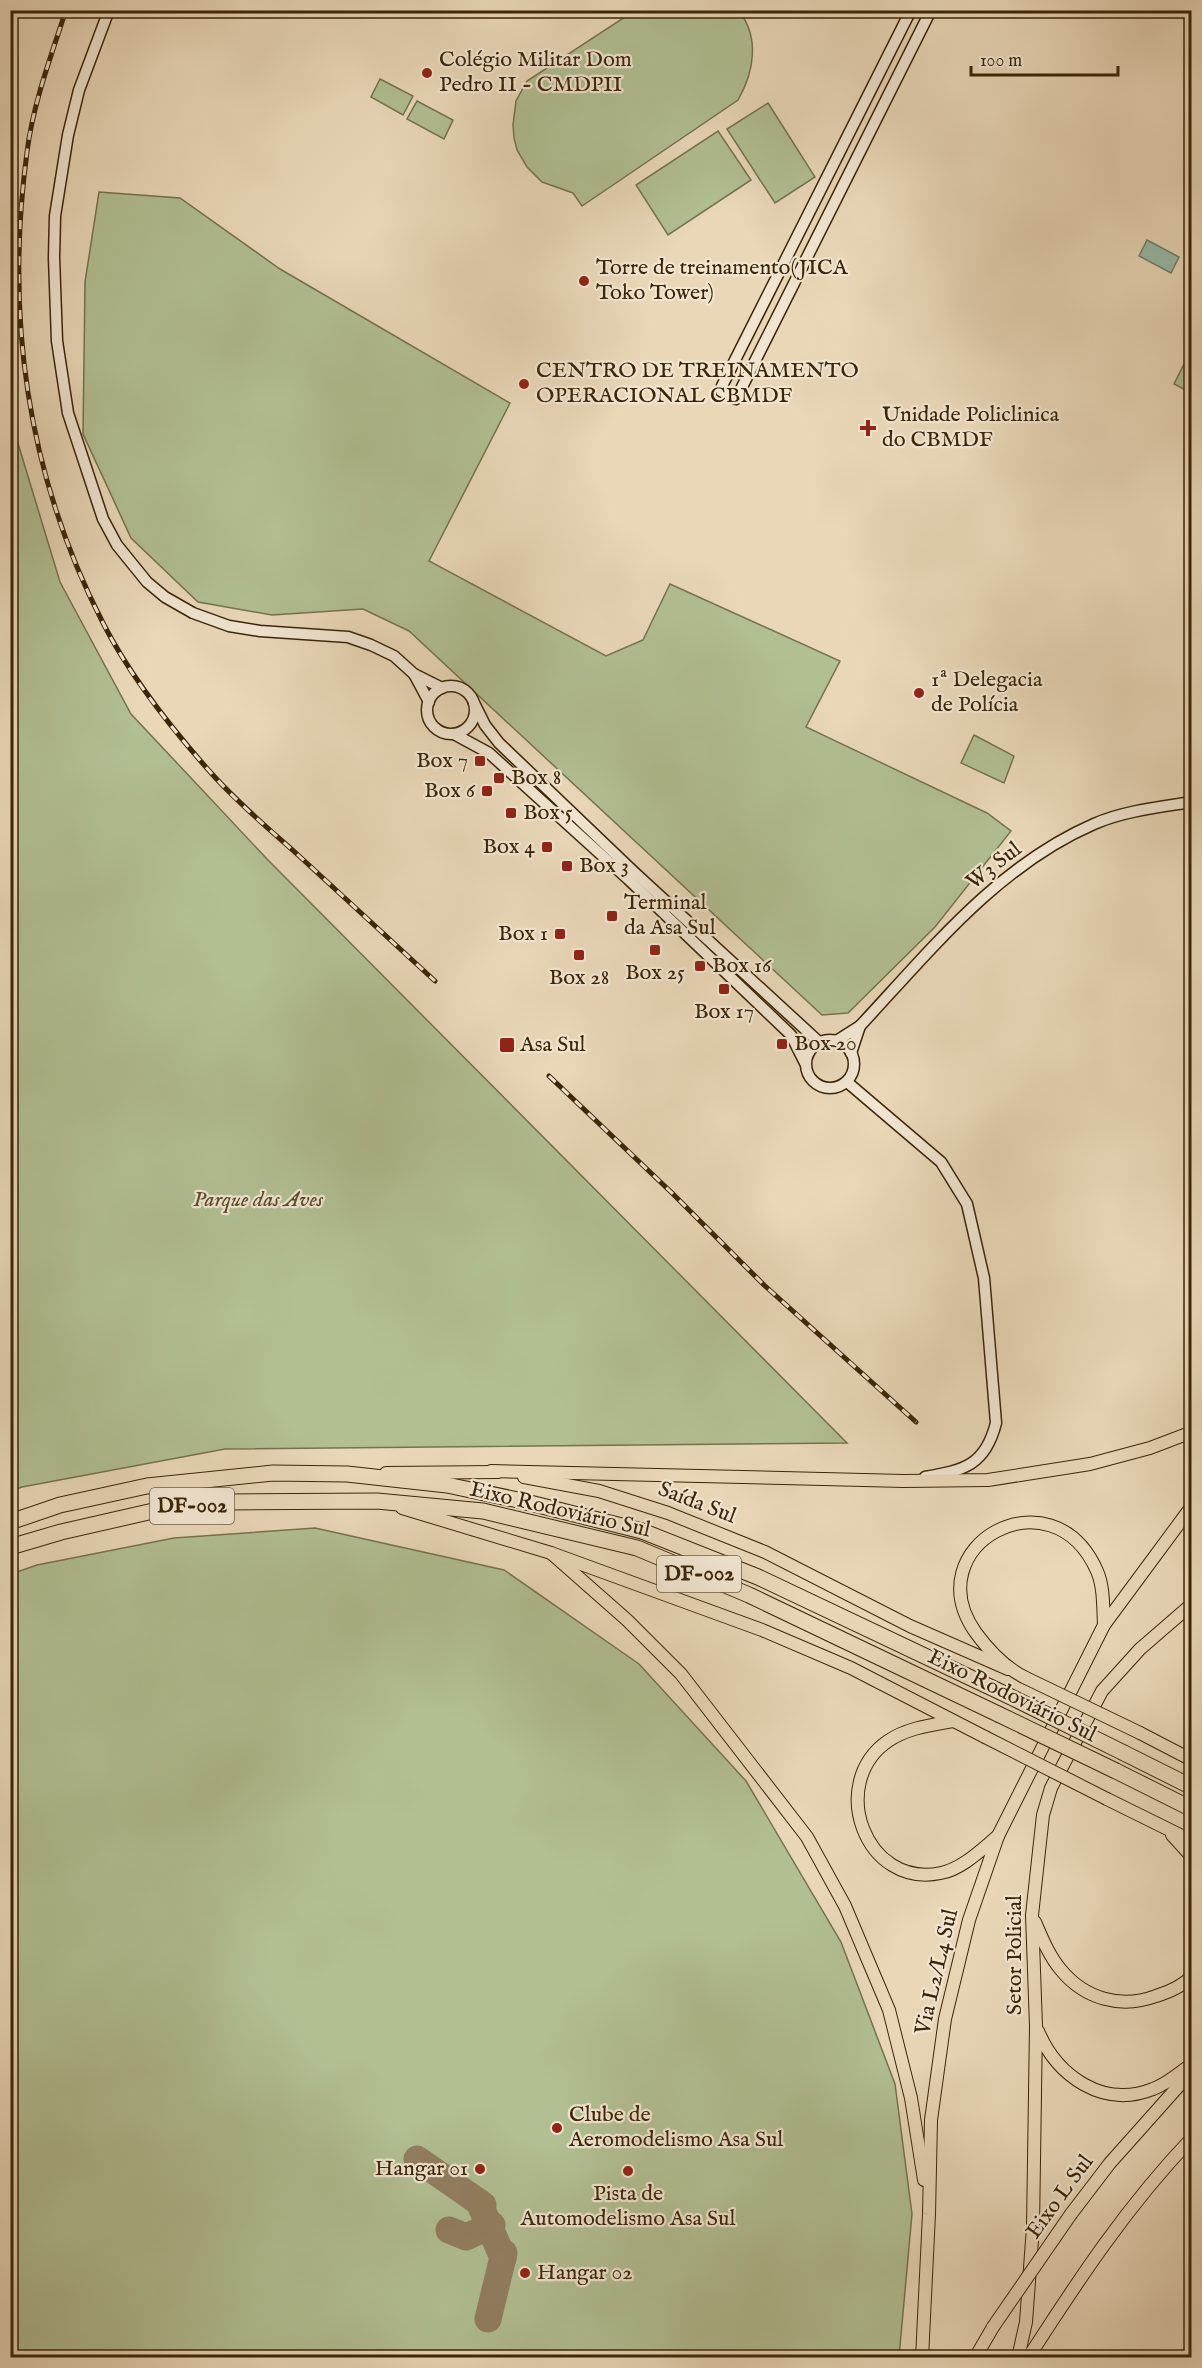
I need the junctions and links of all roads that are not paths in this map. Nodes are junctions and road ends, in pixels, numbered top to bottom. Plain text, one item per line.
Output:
1 (109, 10) edge
2 (911, 10) edge
3 (931, 10) edge
4 (883, 68) junction
5 (899, 75) junction
6 (814, 206) junction
7 (830, 212) junction
8 (733, 364) junction
9 (748, 374) junction
10 (414, 674) junction
11 (442, 688) junction
12 (429, 702) junction
13 (474, 703) junction
14 (454, 734) junction
15 (1191, 802) edge
16 (860, 1026) junction
17 (838, 1040) junction
18 (819, 1042) junction
19 (851, 1053) junction
20 (805, 1063) junction
21 (847, 1082) junction
22 (1191, 1431) edge
23 (491, 1470) junction
24 (347, 1474) junction
25 (904, 1482) junction
26 (377, 1501) junction
27 (1191, 1506) edge
28 (10, 1522) edge
29 (10, 1547) edge
30 (551, 1553) junction
31 (1188, 1608) edge
32 (1104, 1625) junction
33 (1008, 1669) junction
34 (953, 1721) junction
35 (1191, 1760) edge
36 (1191, 1787) edge
37 (1191, 1809) edge
38 (1168, 1829) junction
39 (998, 1836) junction
40 (1191, 1841) edge
41 (1191, 1857) edge
42 (1032, 1915) junction
43 (1191, 1976) edge
44 (1036, 2026) junction
45 (1191, 2064) edge
46 (1191, 2071) edge
47 (1191, 2138) edge
48 (929, 2214) junction
49 (922, 2358) edge
50 (975, 2358) edge
51 (1018, 2358) edge
52 (1028, 2358) edge

1 - 10 street
2 - 4 street
3 - 5 street
4 - 5 street
4 - 6 street
5 - 7 street
6 - 7 street
6 - 8 street
7 - 9 street
8 - 9 street
8 - 9 street
10 - 11 street
10 - 12 street
11 - 12 street
11 - 13 street
12 - 14 street
13 - 14 street
13 - 18 street
14 - 20 street
15 - 16 street, W3 Sul
16 - 17 street, W3 Sul
16 - 19 street, W3 Sul
17 - 18 street
17 - 19 street
18 - 20 street
19 - 21 street
20 - 21 street
21 - 25 street
22 - 25 main road
23 - 24 main road, Saída Sul
23 - 25 main road
23 - 33 main road, Saída Sul
24 - 28 highway, Eixo Rodoviário Sul / DF-002
24 - 36 highway, Eixo Rodoviário Sul / DF-002, bridge
26 - 29 highway, Eixo Rodoviário Sul / DF-002
26 - 30 main road
26 - 37 highway, Eixo Rodoviário Sul / DF-002, bridge
27 - 32 main road, Via L2/L4 Sul
30 - 34 main road
30 - 48 main road
31 - 42 main road, Setor Policial
32 - 33 main road
32 - 39 main road, Via L2/L4 Sul
33 - 35 main road, Saída Sul, bridge
34 - 38 main road, bridge
34 - 39 main road
38 - 40 main road
38 - 41 main road
39 - 48 main road, Via L2/L4 Sul
42 - 43 main road
42 - 44 main road, Setor Policial
44 - 45 main road
44 - 51 main road, Setor Policial
46 - 50 main road, Eixo L Sul, bridge
47 - 52 main road
48 - 49 main road, Via L2/L4 Sul

